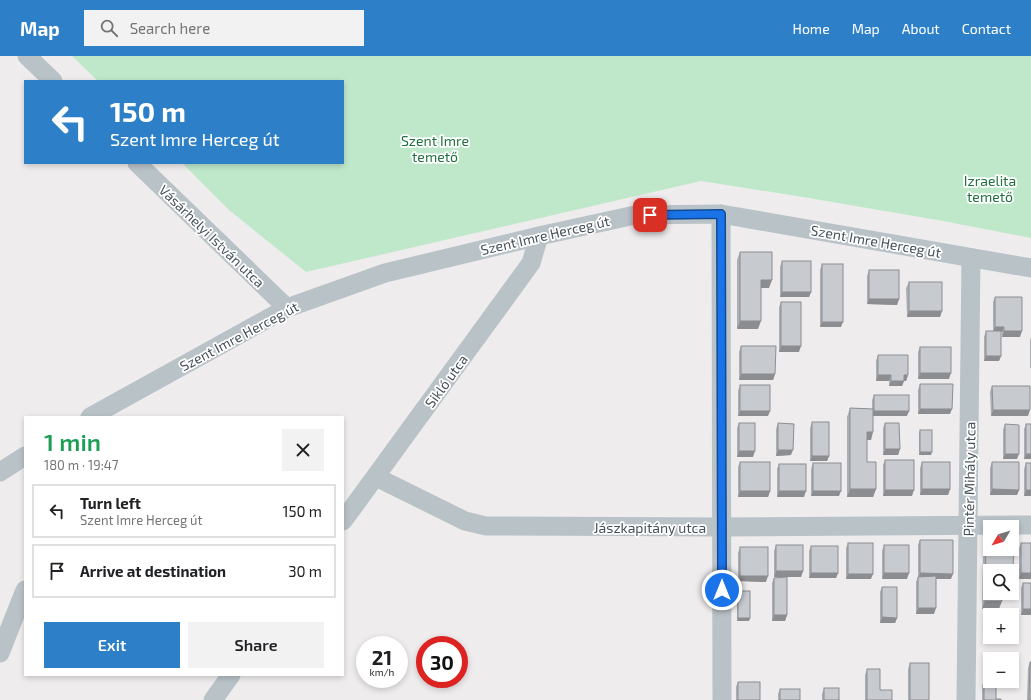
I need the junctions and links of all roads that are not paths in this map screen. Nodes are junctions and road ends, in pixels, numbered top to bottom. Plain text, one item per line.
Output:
1 (27, 56) edge
2 (52, 80) edge
3 (138, 164) edge
4 (721, 214) junction
5 (538, 236) junction
6 (971, 258) junction
7 (1031, 268) edge
8 (287, 308) junction
9 (92, 416) edge
10 (24, 457) edge
11 (0, 472) edge
12 (376, 477) junction
13 (344, 521) edge
14 (968, 525) junction
15 (1031, 525) edge
16 (722, 527) junction
17 (24, 593) edge
18 (0, 653) edge
19 (230, 676) edge
20 (213, 700) edge
21 (722, 700) edge
22 (966, 700) edge

1 - 2 street
3 - 8 street, Vásárhelyi István utca
4 - 5 street, Szent Imre Herceg út
4 - 6 street, Szent Imre Herceg út
4 - 16 street
5 - 8 street, Szent Imre Herceg út
5 - 12 street, Sikló utca
6 - 7 street, Szent Imre Herceg út
6 - 14 street, Pintér Mihály utca
8 - 9 street, Szent Imre Herceg út
10 - 11 street
12 - 13 street, Sikló utca
12 - 16 street, Jászkapitány utca
14 - 15 street, Jászkapitány utca
14 - 16 street, Jászkapitány utca
14 - 22 street, Pintér Mihály utca
16 - 21 street
17 - 18 street
19 - 20 street

